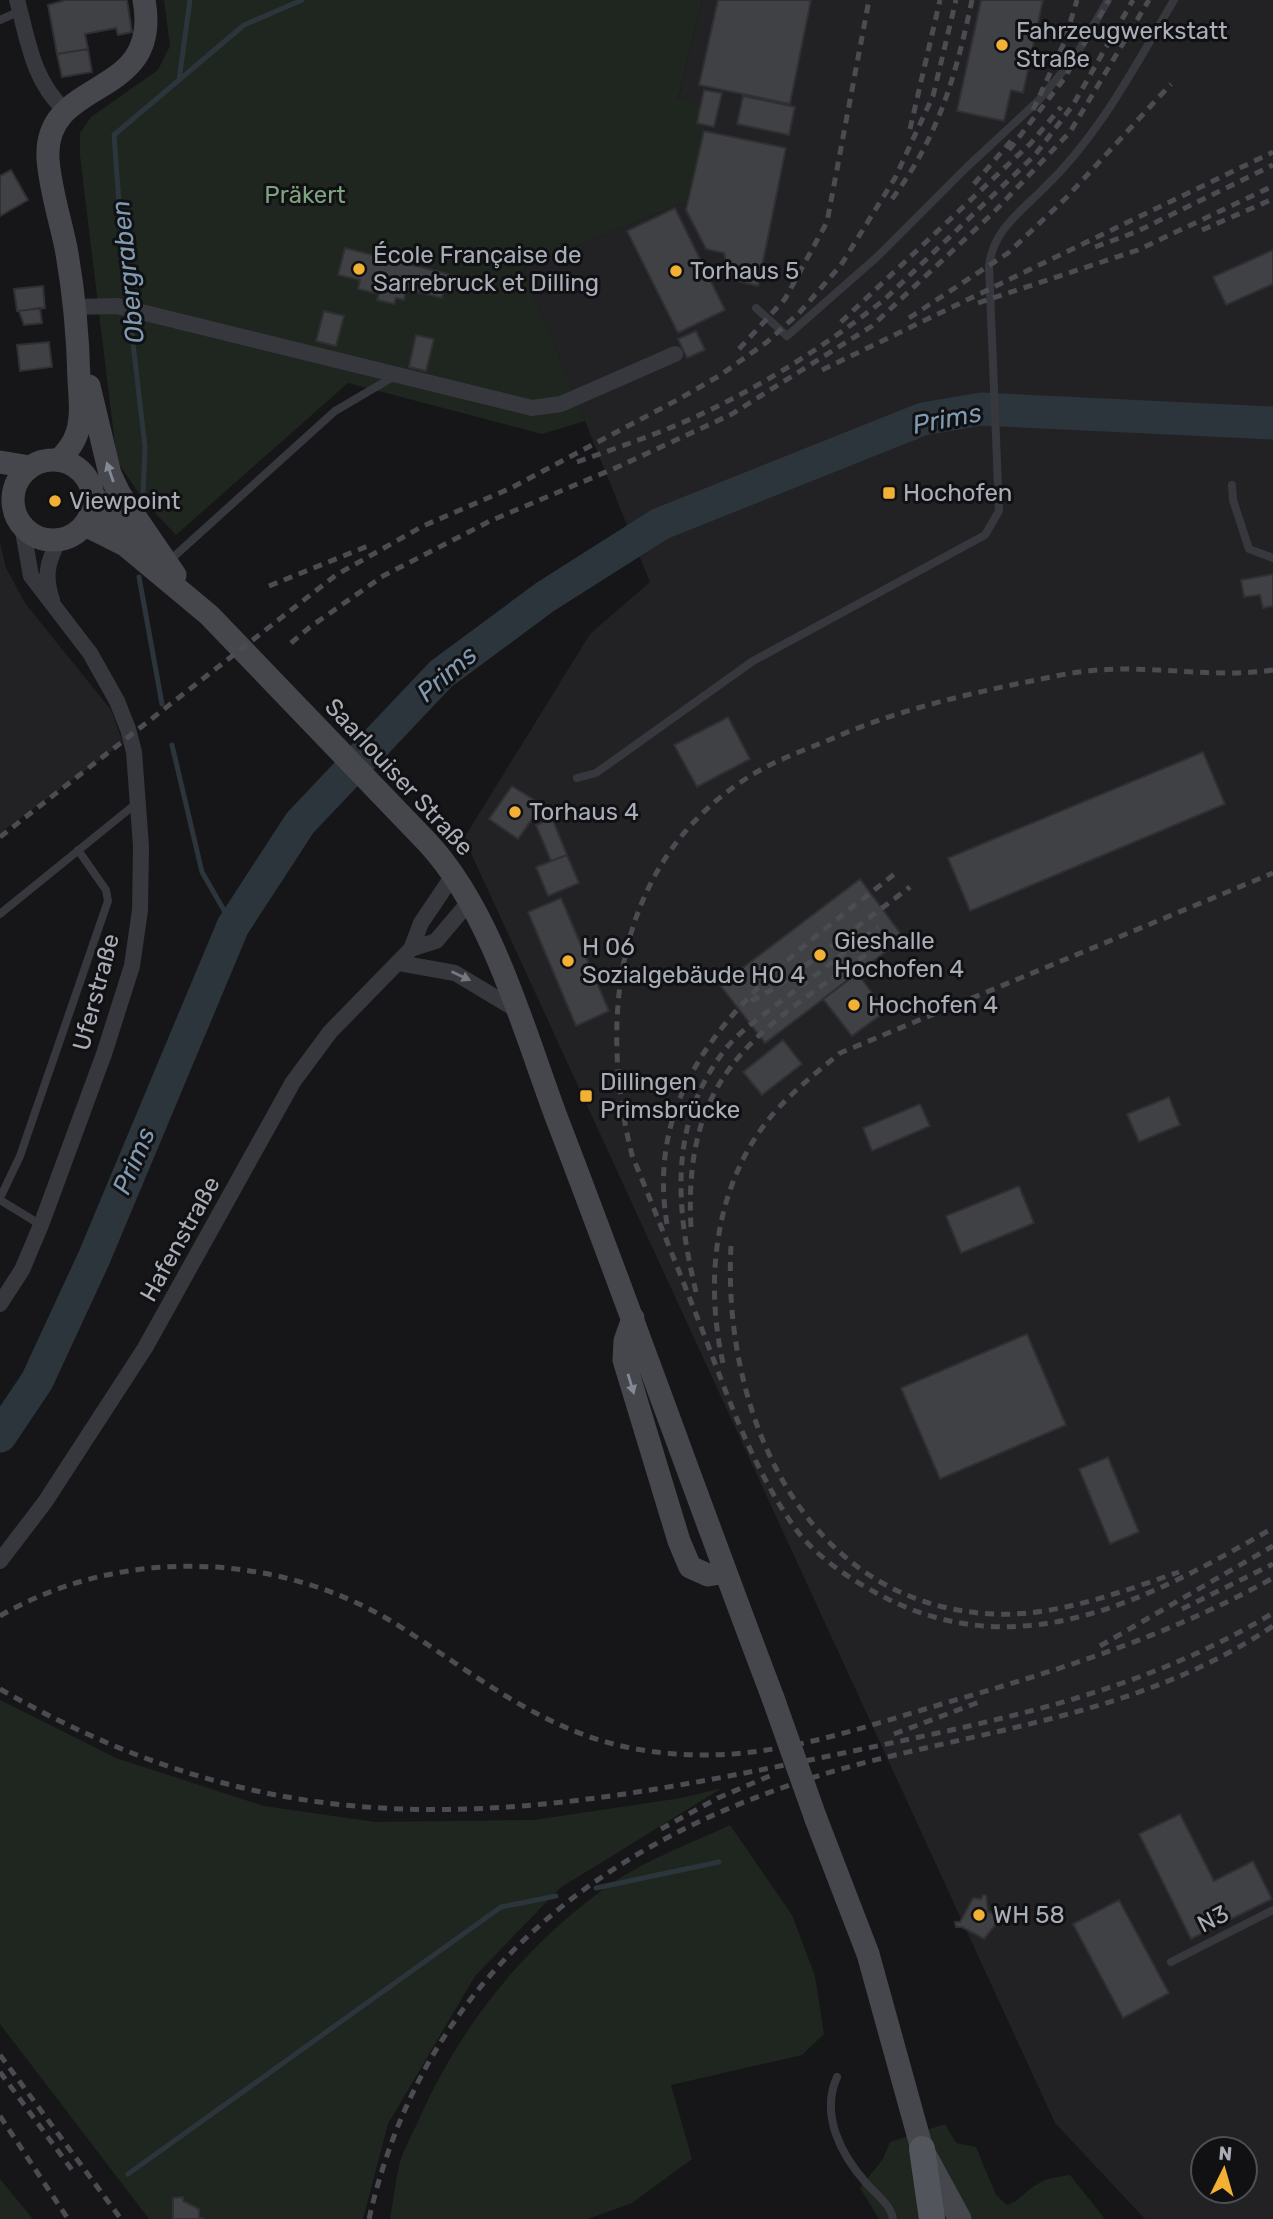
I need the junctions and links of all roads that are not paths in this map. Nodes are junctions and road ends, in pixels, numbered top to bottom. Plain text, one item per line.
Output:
1 (144, 0) edge
2 (1108, 0) edge
3 (1174, 0) edge
4 (18, 6) edge
5 (0, 20) edge
6 (65, 110) junction
7 (74, 307) junction
8 (756, 307) dead end
9 (78, 335) junction
10 (675, 354) dead end
11 (400, 374) junction
12 (0, 462) edge
13 (69, 464) junction
14 (30, 467) junction
15 (1232, 485) dead end
16 (6, 496) edge
17 (94, 497) junction
18 (85, 525) junction
19 (22, 526) junction
20 (59, 540) junction
21 (1273, 558) edge
22 (167, 564) junction
23 (187, 590) junction
24 (56, 609) junction
25 (209, 615) junction
26 (577, 778) dead end
27 (138, 802) junction
28 (78, 850) junction
29 (454, 874) junction
30 (469, 902) junction
31 (0, 914) edge
32 (411, 949) junction
33 (399, 963) junction
34 (515, 1009) junction
35 (0, 1199) edge
36 (41, 1225) junction
37 (0, 1304) edge
38 (633, 1316) junction
39 (0, 1561) edge
40 (725, 1572) junction
41 (1273, 1910) edge
42 (1171, 1962) dead end
43 (837, 2077) dead end
44 (922, 2149) junction
45 (893, 2219) edge
46 (932, 2219) edge
47 (960, 2219) edge

1 - 6 main road
2 - 8 lane
3 - 26 lane
4 - 5 lane
4 - 6 street
6 - 7 main road, Saarlouiser Straße
7 - 9 main road, Saarlouiser Straße
7 - 11 street
9 - 13 main road, Saarlouiser Straße
22 -> 9 main road, Saarlouiser Straße
10 - 11 street
11 - 22 lane
12 - 14 main road
13 - 14 main road
13 - 17 main road
14 - 16 main road
15 - 21 lane
16 - 19 main road
17 - 18 main road
17 - 23 main road, Saarlouiser Straße
18 - 20 main road
18 - 25 main road, Saarlouiser Straße
19 - 20 main road
19 - 24 street, Uferstraße
20 - 24 street, Uferstraße
22 - 23 main road, Saarlouiser Straße
23 - 25 main road, Saarlouiser Straße
24 - 27 street, Uferstraße
25 - 29 main road, Saarlouiser Straße
27 - 28 lane
27 - 36 street, Uferstraße
28 - 31 lane
28 - 35 lane
29 - 30 main road, Saarlouiser Straße
29 - 32 street, Hafenstraße
30 - 32 street, Hafenstraße
30 - 34 main road, Saarlouiser Straße
32 - 33 street, Hafenstraße
33 -> 34 street
33 - 39 street, Hafenstraße
34 - 38 main road, Saarlouiser Straße
35 - 36 lane
36 - 37 street, Uferstraße
38 - 40 main road, Saarlouiser Straße
38 -> 40 main road
40 - 44 main road, Saarlouiser Straße, bridge
41 - 42 lane, N3
43 - 45 lane
44 - 46 main road
44 - 47 main road, Saarlouiser Straße

